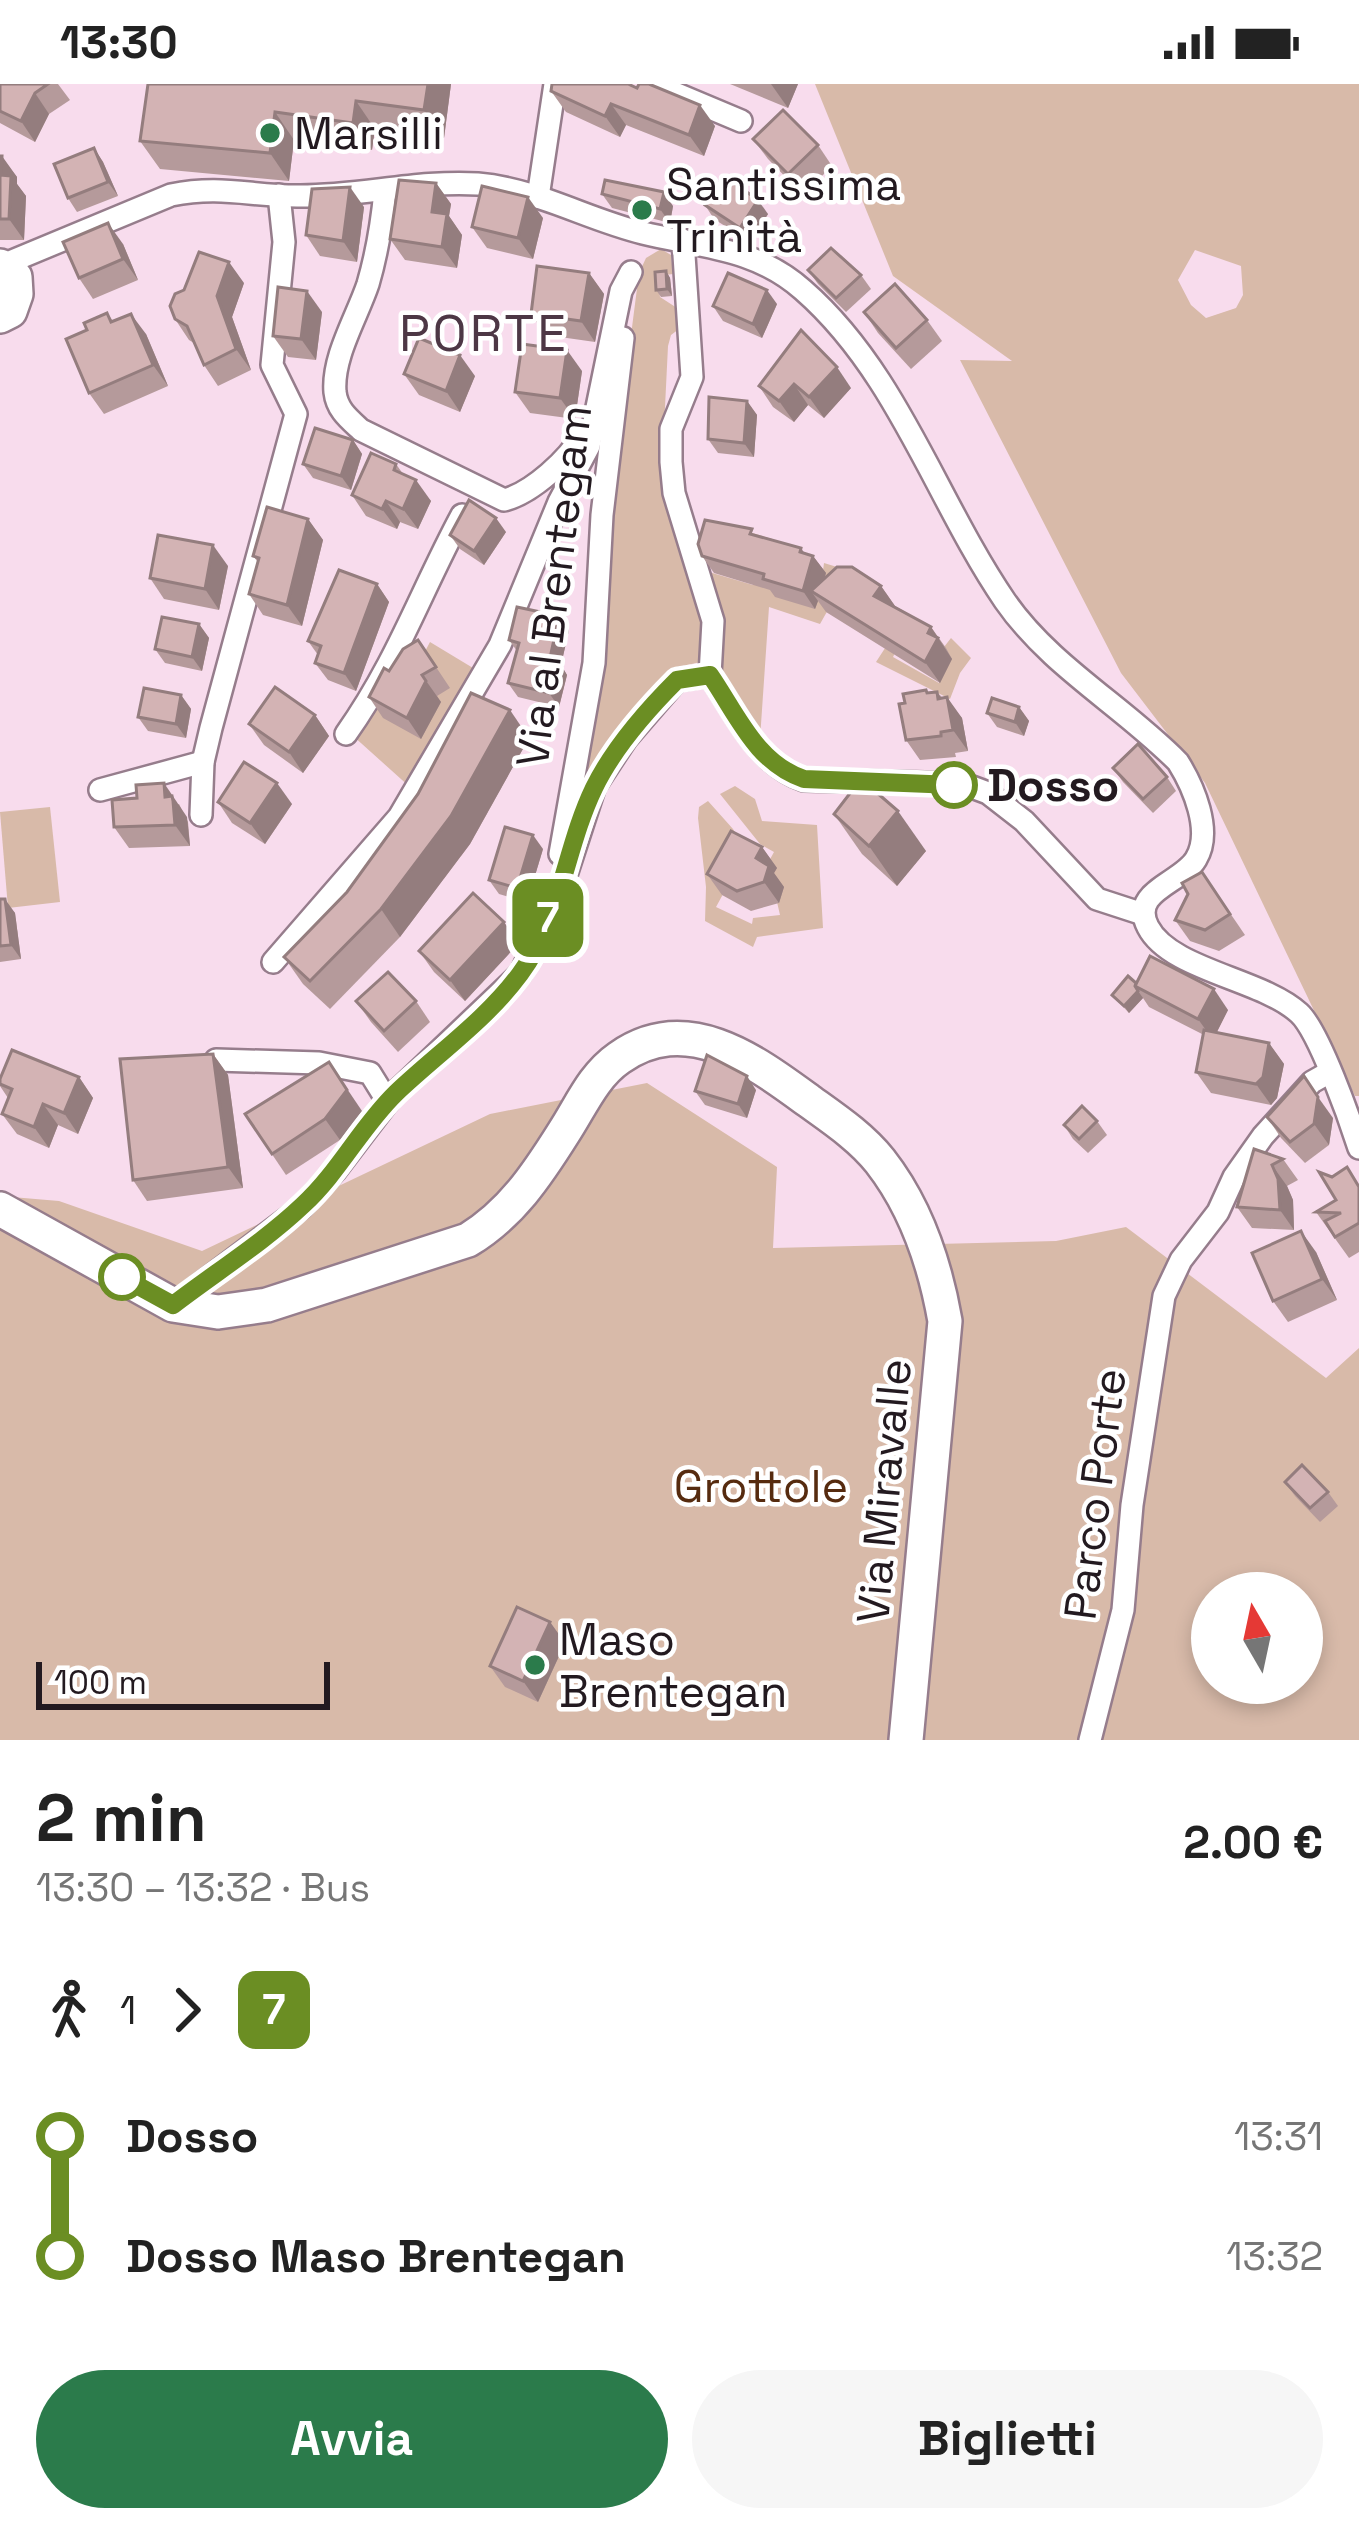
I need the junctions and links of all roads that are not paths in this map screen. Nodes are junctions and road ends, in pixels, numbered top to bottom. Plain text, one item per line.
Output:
1 (555, 84) edge
2 (652, 84) edge
3 (741, 121) dead end
4 (385, 190) junction
5 (279, 195) junction
6 (538, 197) junction
7 (640, 232) junction
8 (683, 240) junction
9 (0, 266) edge
10 (631, 272) junction
11 (0, 316) edge
12 (595, 414) junction
13 (476, 488) junction
14 (710, 675) junction
15 (346, 734) dead end
16 (203, 762) junction
17 (100, 790) dead end
18 (201, 815) dead end
19 (565, 878) junction
20 (1143, 914) junction
21 (273, 962) dead end
22 (216, 1060) edge
23 (1330, 1078) junction
24 (388, 1102) junction
25 (1359, 1148) edge
26 (0, 1209) edge
27 (173, 1305) junction
28 (906, 1740) edge
29 (1090, 1740) edge

1 - 6 street
2 - 3 street
4 - 5 street
4 - 6 street
4 - 13 street
5 - 9 street
5 - 16 street
6 - 7 street
7 - 8 street
7 - 10 street, Via al Brentegam
8 - 14 street
8 - 20 street
9 - 11 street
10 - 12 street
10 - 19 street, Via al Brentegam
12 - 13 street
12 - 21 street
13 - 15 street
14 - 19 street, Via al Brentegam
14 - 20 street
16 - 17 street
16 - 18 street
19 - 24 street, Via al Brentegam
20 - 23 street
22 - 24 street
23 - 25 street
23 - 29 street, Parco Porte
24 - 27 street, Via al Brentegam
26 - 27 street, Via Miravalle
27 - 28 street, Via Miravalle

